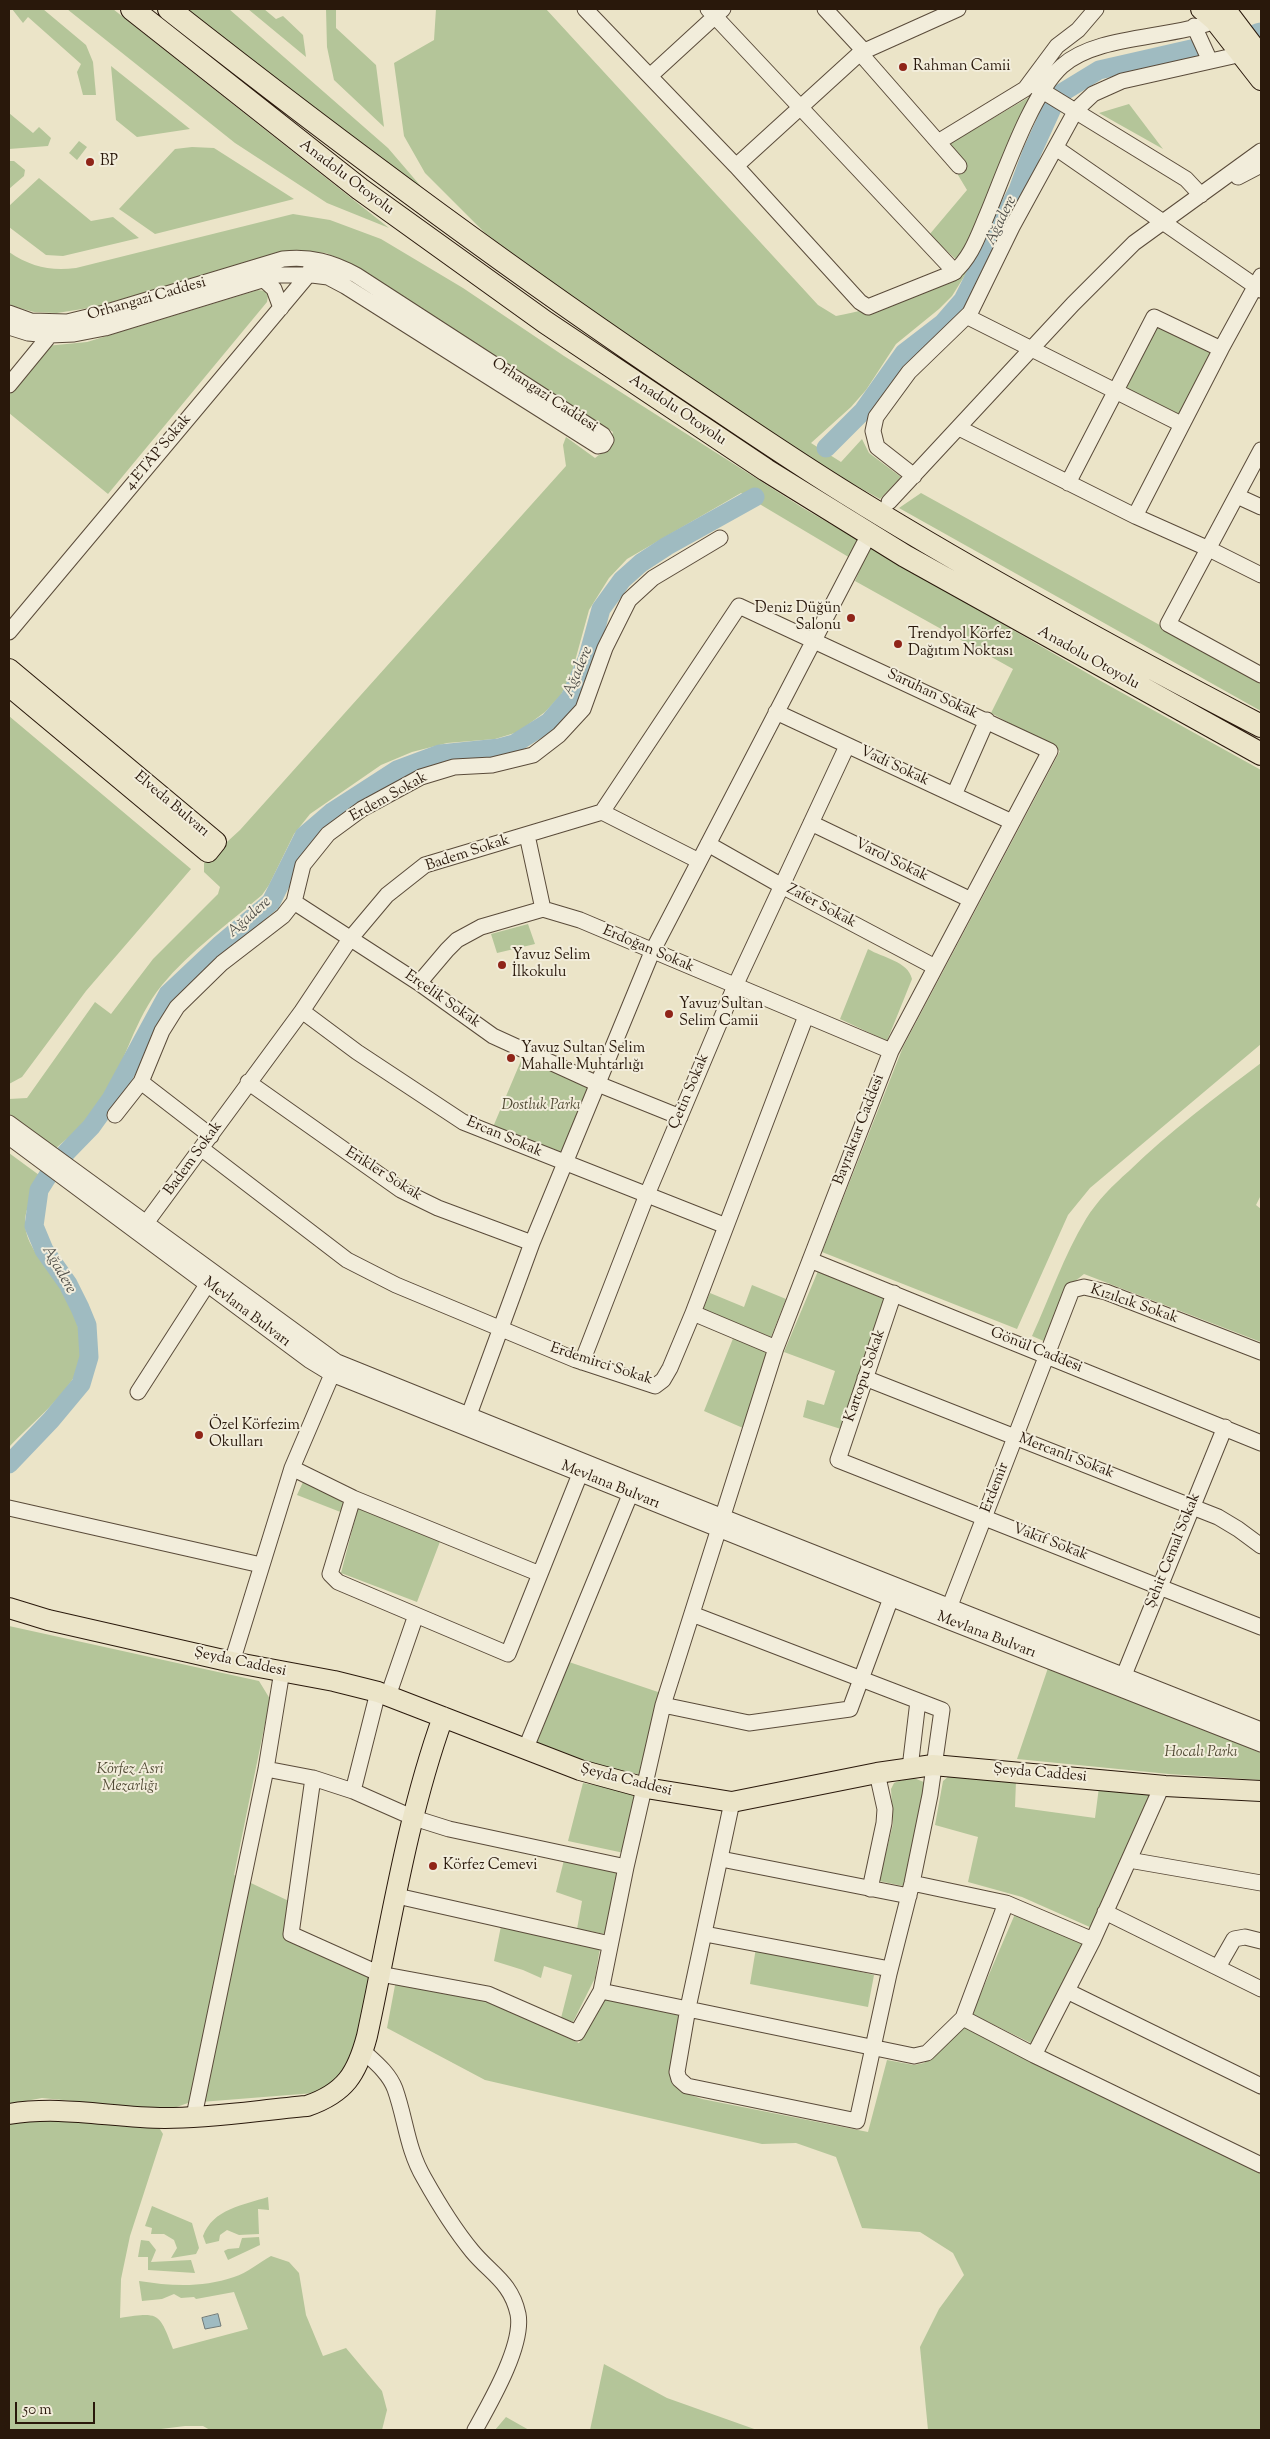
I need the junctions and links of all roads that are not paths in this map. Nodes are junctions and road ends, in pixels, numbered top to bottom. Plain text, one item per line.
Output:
1 (132, 9) edge
2 (169, 9) edge
3 (585, 9) edge
4 (825, 9) edge
5 (958, 9) edge
6 (1096, 9) edge
7 (716, 11) edge
8 (935, 13) edge
9 (1217, 15) edge
10 (862, 52) junction
11 (1252, 55) edge
12 (1210, 61) junction
13 (650, 76) junction
14 (1261, 80) edge
15 (1029, 83) junction
16 (1046, 93) junction
17 (801, 107) junction
18 (1071, 108) junction
19 (938, 142) junction
20 (1056, 148) junction
21 (1261, 151) edge
22 (1261, 165) edge
23 (736, 166) junction
24 (959, 166) dead end
25 (1201, 195) junction
26 (1163, 221) junction
27 (314, 258) junction
28 (955, 272) junction
29 (309, 274) junction
30 (263, 279) junction
31 (1259, 284) edge
32 (281, 308) junction
33 (9, 313) edge
34 (968, 317) junction
35 (9, 327) edge
36 (50, 335) junction
37 (1221, 348) junction
38 (1031, 349) junction
39 (9, 386) edge
40 (1116, 391) junction
41 (1182, 424) junction
42 (959, 428) junction
43 (1261, 450) edge
44 (914, 476) junction
45 (1068, 483) junction
46 (1237, 496) junction
47 (890, 502) dead end
48 (1261, 507) edge
49 (1134, 516) junction
50 (720, 538) dead end
51 (864, 544) dead end
52 (1209, 549) junction
53 (1261, 575) edge
54 (9, 632) edge
55 (813, 639) junction
56 (1076, 652) junction
57 (9, 669) edge
58 (1261, 675) edge
59 (9, 686) edge
60 (1192, 690) junction
61 (776, 712) junction
62 (1261, 718) edge
63 (987, 720) junction
64 (1261, 726) edge
65 (847, 746) junction
66 (1050, 751) joint
67 (1261, 754) edge
68 (1261, 761) edge
69 (954, 795) junction
70 (602, 812) junction
71 (1012, 822) junction
72 (811, 823) junction
73 (528, 835) junction
74 (708, 844) junction
75 (699, 861) junction
76 (782, 886) junction
77 (971, 900) junction
78 (294, 902) junction
79 (543, 909) junction
80 (350, 939) junction
81 (652, 952) junction
82 (935, 967) junction
83 (419, 983) junction
84 (735, 986) junction
85 (302, 1011) junction
86 (806, 1016) junction
87 (890, 1051) junction
88 (141, 1082) junction
89 (248, 1082) junction
90 (598, 1084) junction
91 (115, 1116) dead end
92 (680, 1117) junction
93 (9, 1123) edge
94 (211, 1136) junction
95 (9, 1137) edge
96 (30, 1145) junction
97 (202, 1149) junction
98 (564, 1163) junction
99 (76, 1178) junction
100 (646, 1197) junction
101 (146, 1223) junction
102 (726, 1226) junction
103 (532, 1243) junction
104 (810, 1260) junction
105 (211, 1279) junction
106 (894, 1293) junction
107 (693, 1313) junction
108 (501, 1329) junction
109 (776, 1348) junction
110 (1261, 1352) edge
111 (1047, 1355) junction
112 (582, 1362) junction
113 (335, 1368) junction
114 (865, 1378) junction
115 (138, 1392) dead end
116 (467, 1421) junction
117 (1225, 1427) junction
118 (1015, 1437) junction
119 (1261, 1443) edge
120 (838, 1460) joint
121 (292, 1468) junction
122 (580, 1474) junction
123 (630, 1495) junction
124 (352, 1498) junction
125 (1193, 1507) junction
126 (9, 1508) edge
127 (984, 1517) junction
128 (720, 1523) junction
129 (1261, 1546) edge
130 (261, 1565) junction
131 (540, 1574) junction
132 (1160, 1586) junction
133 (891, 1598) junction
134 (9, 1608) edge
135 (947, 1613) junction
136 (692, 1614) junction
137 (416, 1615) junction
138 (1261, 1627) edge
139 (232, 1662) junction
140 (282, 1672) junction
141 (1124, 1675) junction
142 (862, 1679) junction
143 (383, 1694) junction
144 (918, 1701) junction
145 (663, 1705) junction
146 (443, 1717) junction
147 (1261, 1730) edge
148 (1261, 1744) edge
149 (525, 1750) junction
150 (934, 1765) junction
151 (910, 1768) junction
152 (266, 1769) junction
153 (878, 1773) junction
154 (313, 1778) junction
155 (1162, 1786) junction
156 (646, 1788) junction
157 (353, 1791) junction
158 (1261, 1791) edge
159 (732, 1802) junction
160 (414, 1818) junction
161 (721, 1858) junction
162 (1129, 1860) junction
163 (626, 1867) junction
164 (1261, 1883) edge
165 (870, 1888) junction
166 (911, 1889) junction
167 (397, 1896) junction
168 (1006, 1903) junction
169 (1105, 1912) junction
170 (705, 1934) junction
171 (1092, 1940) junction
172 (1261, 1942) edge
173 (610, 1944) junction
174 (1218, 1967) junction
175 (890, 1969) junction
176 (380, 1974) junction
177 (1261, 1989) edge
178 (601, 1990) junction
179 (1067, 1991) junction
180 (688, 2008) junction
181 (963, 2018) junction
182 (874, 2046) junction
183 (363, 2051) junction
184 (1034, 2056) junction
185 (1261, 2086) edge
186 (9, 2114) edge
187 (194, 2116) junction
188 (1261, 2166) edge
189 (476, 2430) edge

1 - 56 highway, Anadolu Otoyolu
2 - 60 highway, Anadolu Otoyolu
3 - 13 street
4 - 10 street
5 - 8 street
6 - 15 street
7 - 13 street
7 - 17 street
8 - 10 street
9 - 11 main road
9 - 12 street
9 - 16 street
10 - 17 street
10 - 19 street
11 - 12 street
11 - 14 main road
12 - 18 street
13 - 23 street
15 - 16 street
15 - 19 street
16 - 18 street
16 - 28 street
17 - 23 street
17 - 28 street
18 - 20 street
18 - 25 street
19 - 24 street
20 - 26 street
20 - 34 street
21 - 25 street
22 - 25 street
23 - 28 street
25 - 26 street
26 - 31 street
26 - 38 street
27 - 29 street
27 - 29 street, Orhangazi Caddesi
27 - 33 street, Orhangazi Caddesi
29 - 30 street, Orhangazi Caddesi
29 - 32 street, 4.ETAP Sokak
30 - 32 street
30 - 36 street, Orhangazi Caddesi
31 - 37 street
32 - 54 street, 4.ETAP Sokak
34 - 38 street
34 - 44 street
35 - 36 street, Orhangazi Caddesi
36 - 39 street
37 - 40 street
37 - 41 street
38 - 40 street
38 - 42 street
40 - 41 street
40 - 45 street
41 - 49 street
42 - 44 street
42 - 45 street
43 - 46 street
44 - 47 street
45 - 49 street
46 - 48 street
46 - 52 street
49 - 52 street
50 - 78 street, Erdem Sokak
51 - 55 street
52 - 53 street
52 - 58 street
55 - 61 street
55 - 63 street, Saruhan Sokak
55 - 70 street
56 - 67 highway, Anadolu Otoyolu
56 - 68 highway
57 - 59 main road, Elveda Bulvarı
60 - 62 highway
60 - 64 highway, Anadolu Otoyolu
61 - 65 street, Vadi Sokak
61 - 74 street
63 - 66 street, Saruhan Sokak
63 - 69 street
65 - 69 street, Vadi Sokak
65 - 72 street, Çetin Sokak
66 - 71 street, Bayraktar Caddesi
69 - 71 street, Vadi Sokak
70 - 73 street, Badem Sokak
70 - 75 street
71 - 77 street, Bayraktar Caddesi
72 - 76 street, Çetin Sokak
72 - 77 street, Varol Sokak
73 - 79 street
73 - 80 street, Badem Sokak
74 - 75 street
74 - 76 street, Zafer Sokak
75 - 81 street
76 - 82 street, Zafer Sokak
76 - 84 street, Çetin Sokak
77 - 82 street, Bayraktar Caddesi
78 - 80 street, Erçelik Sokak
78 - 88 street, Erdem Sokak
79 - 81 street, Erdoğan Sokak
79 - 83 street
80 - 83 street, Erçelik Sokak
80 - 85 street, Badem Sokak
81 - 84 street, Erdoğan Sokak
81 - 90 street
82 - 87 street, Bayraktar Caddesi
83 - 90 street, Erçelik Sokak
84 - 86 street, Erdoğan Sokak
84 - 92 street, Çetin Sokak
85 - 89 street, Badem Sokak
85 - 98 street, Ercan Sokak
86 - 87 street, Erdoğan Sokak
86 - 102 street, Erdemirci Sokak
87 - 104 street, Bayraktar Caddesi
88 - 91 street, Erdem Sokak
88 - 94 street
89 - 94 street, Badem Sokak
89 - 103 street, Erikler Sokak
90 - 92 street, Erçelik Sokak
90 - 98 street
92 - 100 street, Çetin Sokak
93 - 96 street, Mevlana Bulvarı
94 - 97 street, Badem Sokak
95 - 96 street, Mevlana Bulvarı
96 - 99 street, Mevlana Bulvarı
97 - 101 street, Badem Sokak
97 - 108 street, Erdemirci Sokak
98 - 100 street, Ercan Sokak
98 - 103 street
99 - 101 street, Mevlana Bulvarı
99 - 105 street, Mevlana Bulvarı
100 - 102 street, Ercan Sokak
100 - 112 street, Çetin Sokak
101 - 105 street, Mevlana Bulvarı
102 - 107 street, Erdemirci Sokak
103 - 108 street
104 - 106 street, Gönül Caddesi
104 - 109 street, Bayraktar Caddesi
105 - 113 street, Mevlana Bulvarı
105 - 115 street
106 - 111 street, Gönül Caddesi
106 - 114 street, Kartopu Sokak
107 - 109 street
107 - 112 street, Erdemirci Sokak
108 - 112 street, Erdemirci Sokak
108 - 116 street
109 - 128 street, Bayraktar Caddesi
110 - 111 street, Kızılcık Sokak
111 - 117 street, Gönül Caddesi
111 - 118 street, Erdemir
113 - 116 street, Mevlana Bulvarı
113 - 121 street
114 - 118 street, Mercanlı Sokak
114 - 120 street, Kartopu Sokak
116 - 122 street, Mevlana Bulvarı
116 - 128 street, Mevlana Bulvarı
117 - 119 street, Gönül Caddesi
117 - 125 street, Şehit Cemal Sokak
118 - 125 street, Mercanlı Sokak
118 - 127 street, Erdemir
120 - 127 street, Vakıf Sokak
121 - 124 street
121 - 130 street
122 - 123 street, Mevlana Bulvarı
122 - 131 street
123 - 128 street, Mevlana Bulvarı
123 - 149 street
124 - 131 street
124 - 137 street
125 - 129 street, Mercanlı Sokak
125 - 132 street, Şehit Cemal Sokak
126 - 130 street
127 - 132 street, Vakıf Sokak
127 - 135 street, Erdemir
128 - 133 street, Mevlana Bulvarı
128 - 135 street, Mevlana Bulvarı
128 - 136 street, Bayraktar Caddesi
130 - 139 street
131 - 137 street
132 - 138 street, Vakıf Sokak
132 - 141 street, Şehit Cemal Sokak
133 - 135 street, Mevlana Bulvarı
133 - 142 street
134 - 139 main road, Şeyda Caddesi
135 - 141 street, Mevlana Bulvarı
135 - 148 street, Mevlana Bulvarı
136 - 142 street
136 - 145 street, Bayraktar Caddesi
137 - 143 street
139 - 140 main road, Şeyda Caddesi
140 - 143 main road, Şeyda Caddesi
140 - 152 street
141 - 147 street, Mevlana Bulvarı
142 - 144 street
142 - 145 street
143 - 146 main road, Şeyda Caddesi
143 - 157 street
144 - 150 street
144 - 151 street
145 - 156 street, Bayraktar Caddesi
146 - 149 main road, Şeyda Caddesi
146 - 160 main road
149 - 156 main road, Şeyda Caddesi
150 - 151 main road, Şeyda Caddesi
150 - 155 main road, Şeyda Caddesi
150 - 166 street
151 - 153 main road, Şeyda Caddesi
152 - 154 street
152 - 187 street
153 - 159 main road, Şeyda Caddesi
153 - 165 street
154 - 157 street
154 - 176 street
155 - 158 main road, Şeyda Caddesi
155 - 162 street
156 - 159 main road, Şeyda Caddesi
156 - 163 street, Bayraktar Caddesi
157 - 160 street
159 - 161 street
160 - 163 street
160 - 167 main road
161 - 165 street
161 - 170 street
162 - 164 street
162 - 169 street
163 - 173 street, Bayraktar Caddesi
165 - 166 street
166 - 168 street
166 - 175 street
167 - 173 street
167 - 176 main road
168 - 171 street
168 - 181 street
169 - 171 street
169 - 174 street
170 - 175 street
170 - 180 street
171 - 179 street
172 - 174 street
173 - 178 street, Bayraktar Caddesi
174 - 177 street
175 - 182 street
176 - 178 street, Bayraktar Caddesi
176 - 183 main road
178 - 180 street
179 - 184 street
179 - 185 street
180 - 182 street
180 - 182 street
181 - 182 street
181 - 184 street
183 - 187 main road
183 - 189 street
184 - 188 street
186 - 187 main road

